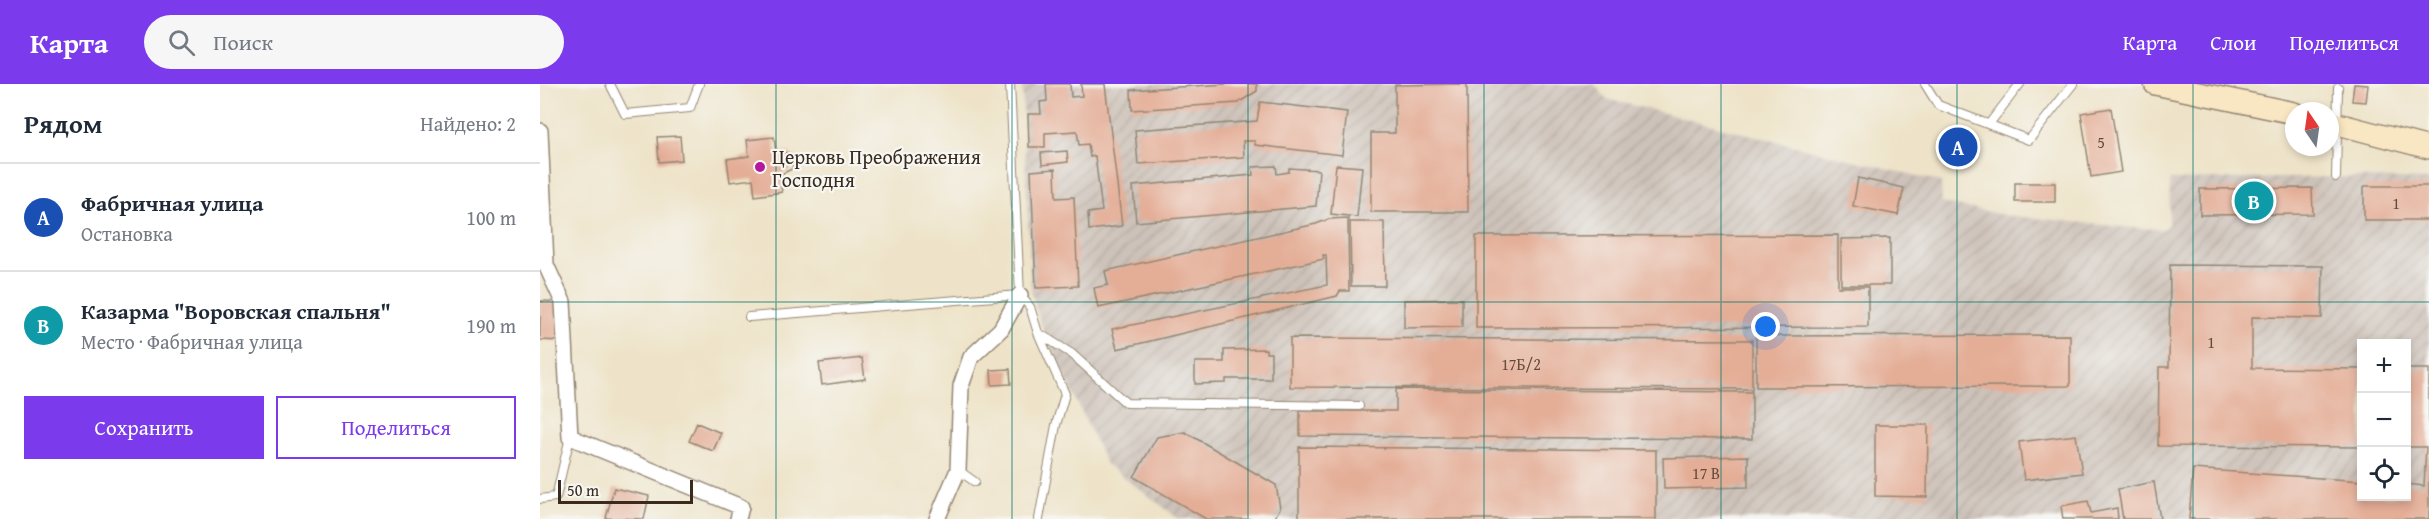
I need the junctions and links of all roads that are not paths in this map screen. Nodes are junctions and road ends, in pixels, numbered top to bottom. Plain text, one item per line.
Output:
1 (610, 84) edge
2 (699, 84) edge
3 (1010, 84) edge
4 (1925, 84) edge
5 (2020, 84) edge
6 (2073, 84) edge
7 (2155, 84) edge
8 (2338, 88) dead end
9 (2336, 102) edge
10 (2285, 111) edge
11 (1989, 124) junction
12 (2339, 125) edge
13 (540, 131) edge
14 (2429, 148) edge
15 (2335, 156) edge
16 (2336, 177) dead end
17 (1020, 295) junction
18 (749, 317) dead end
19 (1038, 333) junction
20 (1359, 406) dead end
21 (570, 437) junction
22 (958, 470) junction
23 (975, 482) dead end
24 (540, 499) edge
25 (738, 519) edge
26 (937, 519) edge
27 (1039, 519) edge

1 - 2 lane
3 - 17 lane
4 - 11 lane
5 - 11 lane
6 - 11 lane
7 - 10 street
8 - 9 lane
12 - 14 street
13 - 21 street
15 - 16 lane
17 - 18 lane
17 - 19 lane
17 - 22 street
19 - 20 lane
19 - 27 lane
21 - 24 lane
21 - 25 street
22 - 23 lane
22 - 26 street

